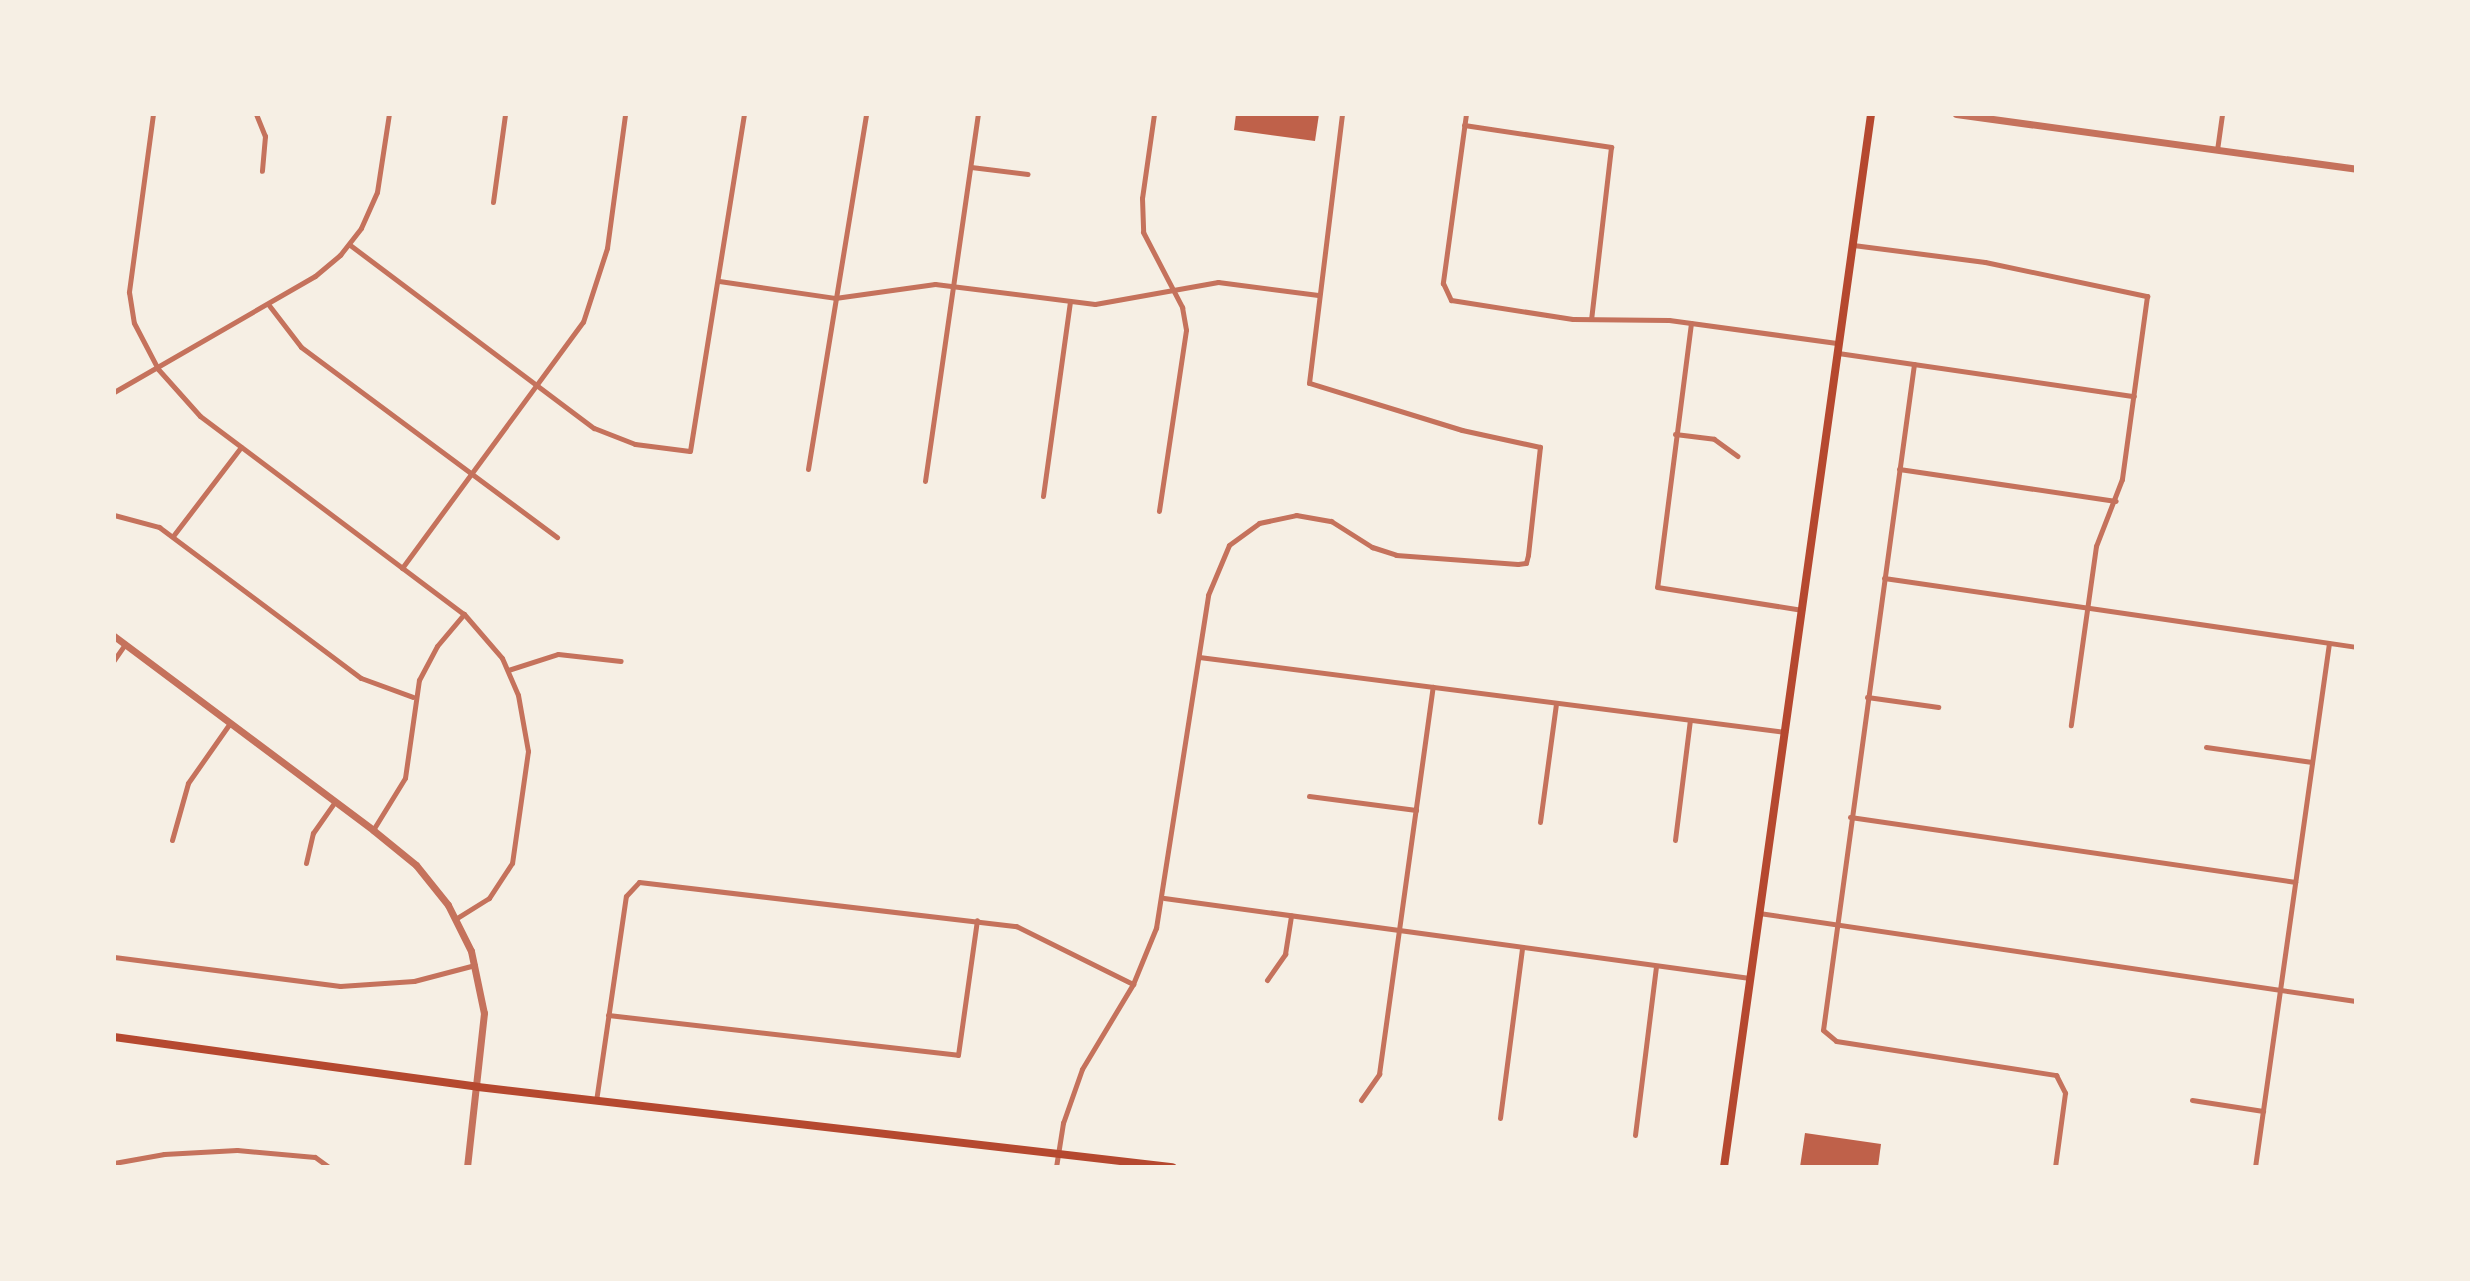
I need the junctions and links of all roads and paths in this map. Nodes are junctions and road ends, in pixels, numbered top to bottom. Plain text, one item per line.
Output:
1 (153, 114) edge
2 (256, 114) edge
3 (389, 114) edge
4 (505, 114) edge
5 (625, 114) edge
6 (744, 114) edge
7 (866, 114) edge
8 (978, 114) edge
9 (1154, 114) edge
10 (1342, 114) edge
11 (1466, 114) edge
12 (1871, 114) edge
13 (1956, 114) edge
14 (2222, 114) edge
15 (1464, 125) junction
16 (2217, 150) junction
17 (971, 167) junction
18 (2356, 169) edge
19 (262, 171) dead end
20 (1028, 174) dead end
21 (493, 202) dead end
22 (350, 245) junction
23 (1853, 245) junction
24 (719, 281) junction
25 (954, 286) junction
26 (1173, 290) junction
27 (1318, 295) junction
28 (835, 298) junction
29 (1070, 302) junction
30 (268, 304) junction
31 (1591, 319) junction
32 (1691, 323) junction
33 (1838, 348) junction
34 (1914, 364) junction
35 (158, 369) junction
36 (538, 388) junction
37 (114, 392) edge
38 (2134, 396) junction
39 (1675, 434) junction
40 (241, 447) junction
41 (1737, 456) dead end
42 (808, 469) dead end
43 (1899, 469) junction
44 (472, 475) junction
45 (925, 481) dead end
46 (1043, 496) dead end
47 (2116, 501) junction
48 (1159, 511) dead end
49 (114, 515) edge
50 (173, 536) junction
51 (557, 537) dead end
52 (402, 568) junction
53 (1884, 578) junction
54 (2088, 607) junction
55 (1802, 610) junction
56 (464, 614) junction
57 (114, 636) edge
58 (2329, 643) junction
59 (125, 644) junction
60 (2356, 647) edge
61 (1199, 657) junction
62 (114, 660) edge
63 (621, 661) dead end
64 (508, 670) junction
65 (1433, 687) junction
66 (413, 697) junction
67 (1867, 697) junction
68 (1556, 703) junction
69 (1938, 707) dead end
70 (1690, 720) junction
71 (230, 723) junction
72 (2071, 725) dead end
73 (1785, 732) junction
74 (2206, 747) dead end
75 (2312, 762) junction
76 (1309, 796) dead end
77 (335, 802) junction
78 (1416, 810) junction
79 (1850, 817) junction
80 (1540, 822) dead end
81 (373, 830) junction
82 (172, 840) dead end
83 (1675, 840) dead end
84 (306, 863) dead end
85 (2295, 882) junction
86 (1164, 898) junction
87 (1759, 913) junction
88 (1291, 915) junction
89 (456, 919) junction
90 (977, 920) junction
91 (1835, 925) junction
92 (1399, 928) junction
93 (1522, 948) junction
94 (114, 957) edge
95 (475, 965) junction
96 (1656, 966) junction
97 (1750, 978) junction
98 (1267, 980) dead end
99 (1133, 984) junction
100 (2280, 990) junction
101 (2356, 1001) edge
102 (608, 1015) junction
103 (114, 1037) edge
104 (478, 1087) junction
105 (1361, 1100) dead end
106 (2192, 1100) dead end
107 (596, 1101) junction
108 (2263, 1111) junction
109 (1500, 1118) dead end
110 (1635, 1135) dead end
111 (1058, 1152) junction
112 (114, 1163) edge
113 (328, 1165) edge
114 (467, 1167) edge
115 (1056, 1167) edge
116 (1172, 1167) edge
117 (1724, 1167) edge
118 (2055, 1167) edge
119 (2255, 1167) edge

1 - 35 street
2 - 19 street
3 - 22 street
4 - 21 street
5 - 36 street
6 - 24 street
7 - 28 street
8 - 17 street
9 - 26 street
10 - 27 street
11 - 15 street
12 - 23 main road
13 - 16 street
14 - 16 street
15 - 31 street
15 - 31 street
16 - 18 street
17 - 20 street
17 - 25 street
22 - 30 street
22 - 36 street
23 - 33 main road
23 - 38 street
24 - 28 street
24 - 36 street
25 - 28 street
25 - 29 street
25 - 45 street
26 - 27 street
26 - 29 street
26 - 48 street
27 - 61 street
28 - 42 street
29 - 46 street
30 - 35 street
30 - 44 street
31 - 32 street
32 - 33 street
32 - 39 street
33 - 34 street
33 - 55 main road
34 - 38 street
34 - 43 street
35 - 37 street
35 - 40 street
36 - 44 street
38 - 47 street
39 - 41 street
39 - 55 street
40 - 50 street
40 - 52 street
43 - 47 street
43 - 53 street
44 - 51 street
44 - 52 street
47 - 54 street
49 - 50 street
50 - 66 street
52 - 56 street
53 - 54 street
53 - 67 street
54 - 58 street
54 - 72 street
55 - 73 main road
56 - 64 street
56 - 66 street
57 - 59 street
58 - 60 street
58 - 75 street
59 - 62 street
59 - 71 street
61 - 65 street
61 - 86 street
63 - 64 street
64 - 89 street
65 - 68 street
65 - 78 street
66 - 81 street
67 - 69 street
67 - 79 street
68 - 70 street
68 - 80 street
70 - 73 street
70 - 83 street
71 - 77 street
71 - 82 street
73 - 87 main road
74 - 75 street
75 - 85 street
76 - 78 street
77 - 81 street
77 - 84 street
78 - 92 street
79 - 85 street
79 - 91 street
81 - 89 street
85 - 100 street
86 - 88 street
86 - 99 street
87 - 91 street
87 - 97 main road
88 - 92 street
88 - 98 street
89 - 95 street
90 - 99 street
90 - 102 street
90 - 102 street
91 - 100 street
91 - 118 street
92 - 93 street
92 - 105 street
93 - 96 street
93 - 109 street
94 - 95 street
95 - 104 street
96 - 97 street
96 - 110 street
97 - 117 main road
99 - 111 street
100 - 101 street
100 - 108 street
102 - 107 street
103 - 104 main road
104 - 107 main road
104 - 114 street
106 - 108 street
107 - 111 main road
108 - 119 street
111 - 115 street
111 - 116 main road
112 - 113 street

